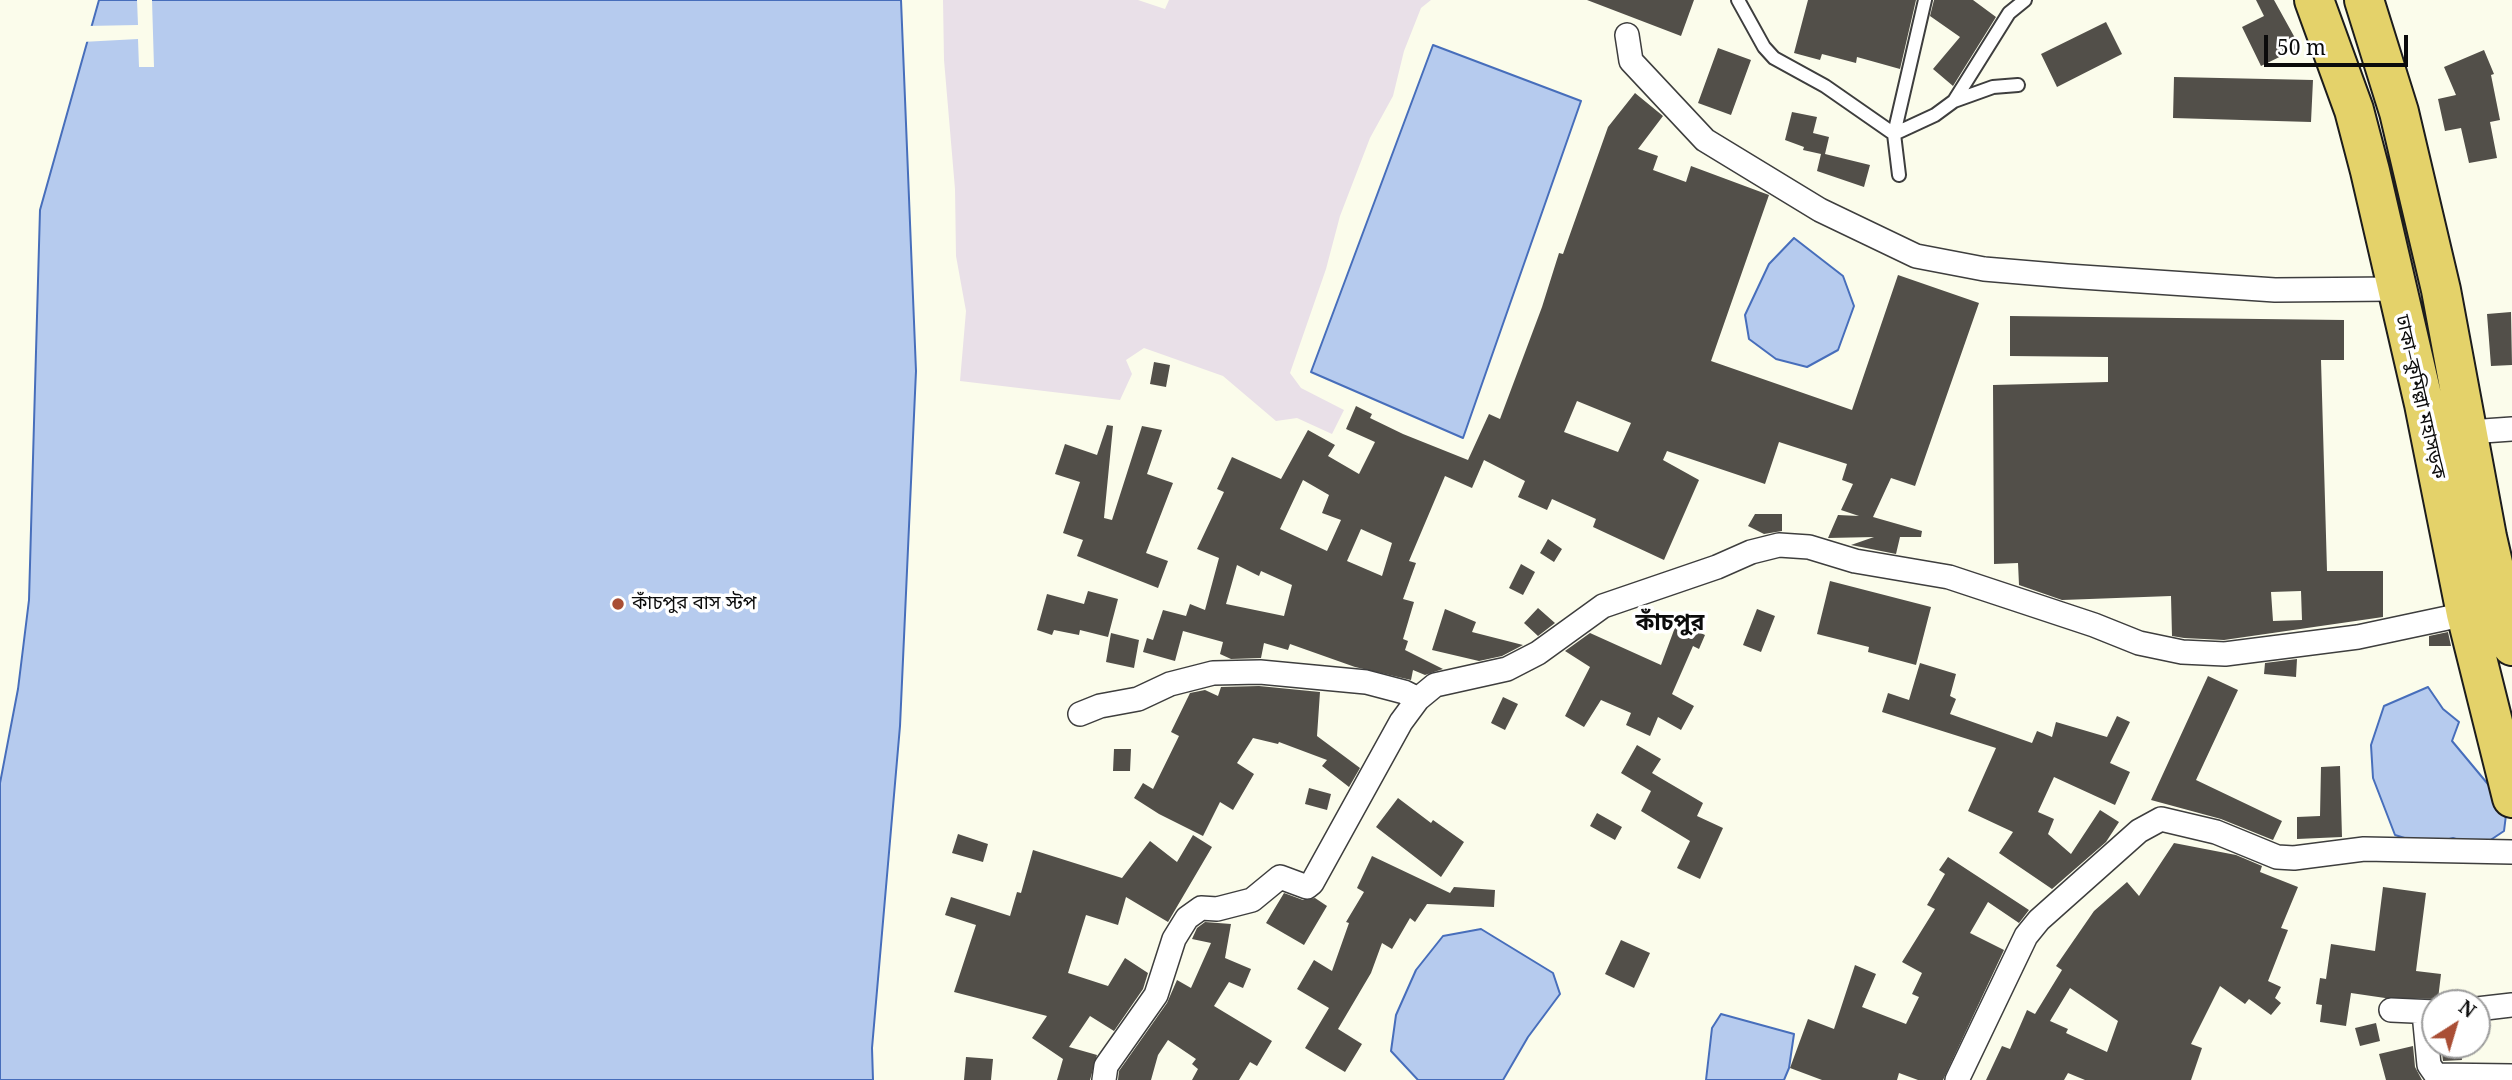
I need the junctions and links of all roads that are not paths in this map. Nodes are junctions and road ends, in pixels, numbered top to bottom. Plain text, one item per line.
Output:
1 (1738, 0) edge
2 (1924, 0) edge
3 (2025, 0) edge
4 (2314, 0) edge
5 (2377, 11) edge
6 (1627, 35) dead end
7 (2018, 85) dead end
8 (1954, 102) junction
9 (1894, 134) junction
10 (1899, 174) dead end
11 (2395, 289) junction
12 (2512, 429) edge
13 (2469, 432) junction
14 (2466, 614) junction
15 (2512, 646) edge
16 (1418, 699) junction
17 (1080, 715) dead end
18 (2512, 797) edge
19 (2512, 852) edge
20 (2512, 1005) edge
21 (2491, 1007) edge
22 (2391, 1010) dead end
23 (2421, 1012) edge
24 (2429, 1059) edge
25 (2512, 1076) edge
26 (1104, 1080) edge
27 (1957, 1080) edge

1 - 9 lane
2 - 9 lane
3 - 8 lane
4 - 11 highway, ঢাকা–কুমিল্লা মহাসড়ক
5 - 13 highway, ঢাকা–কুমিল্লা মহাসড়ক
6 - 11 street
7 - 8 lane
8 - 9 lane
9 - 10 lane
11 - 14 highway, ঢাকা–কুমিল্লা মহাসড়ক
12 - 13 street
13 - 15 highway, ঢাকা–কুমিল্লা মহাসড়ক
14 - 16 street
14 - 18 highway, ঢাকা–কুমিল্লা মহাসড়ক
16 - 17 street
16 - 26 street
19 - 27 street
20 - 21 street
22 - 23 street
24 - 25 street

